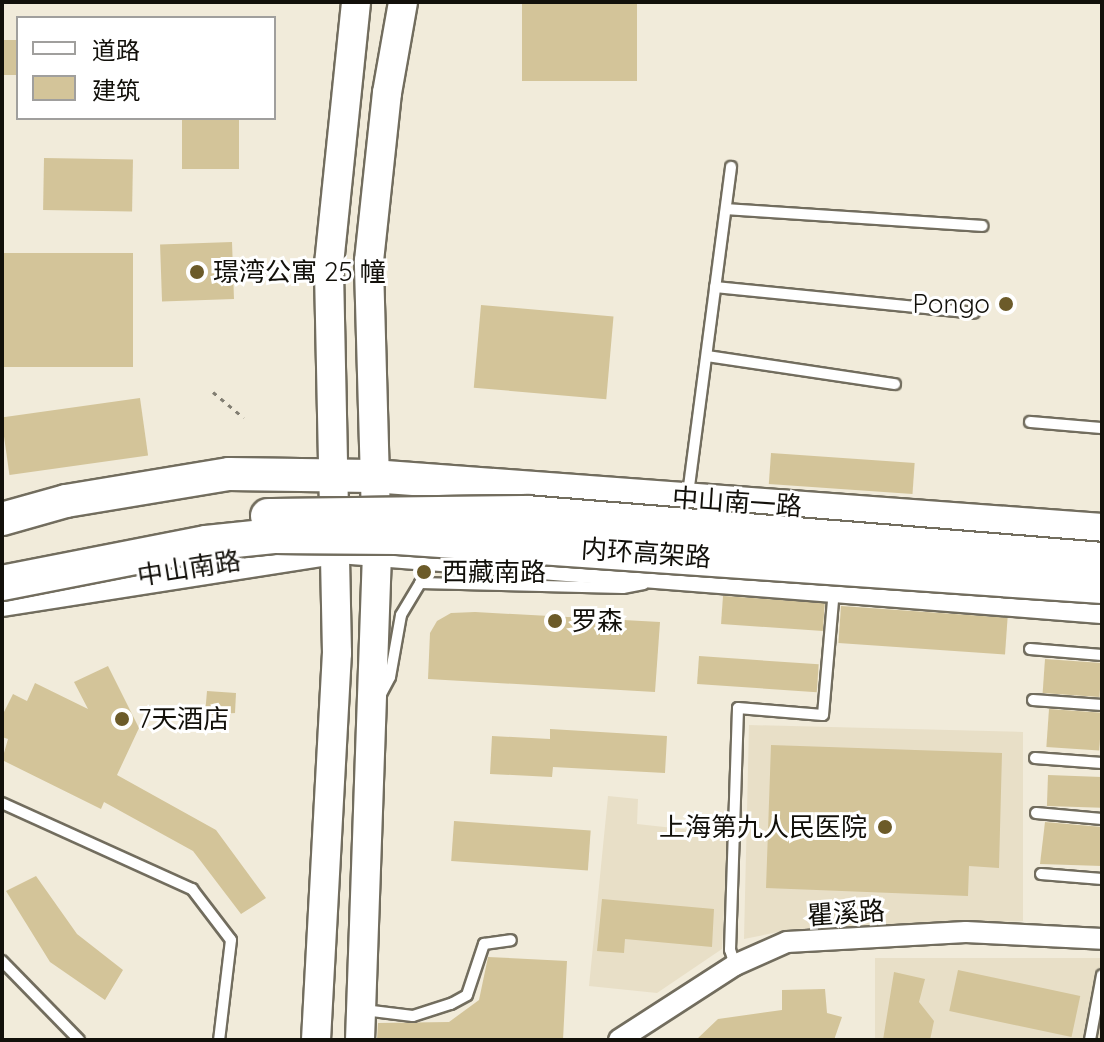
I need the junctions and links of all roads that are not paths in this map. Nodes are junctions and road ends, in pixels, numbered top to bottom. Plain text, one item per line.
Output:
1 (349, 2) edge
2 (356, 2) edge
3 (403, 2) edge
4 (353, 41) junction
5 (731, 167) dead end
6 (726, 209) junction
7 (982, 226) dead end
8 (715, 287) junction
9 (974, 313) dead end
10 (707, 356) junction
11 (895, 384) dead end
12 (1030, 422) dead end
13 (1102, 428) edge
14 (372, 476) junction
15 (337, 478) junction
16 (688, 498) junction
17 (2, 519) edge
18 (1102, 530) edge
19 (339, 547) junction
20 (377, 553) junction
21 (2, 558) edge
22 (1102, 560) edge
23 (668, 574) junction
24 (2, 583) edge
25 (1102, 586) edge
26 (834, 587) junction
27 (2, 600) edge
28 (1102, 607) edge
29 (1030, 649) dead end
30 (1102, 655) edge
31 (1033, 700) dead end
32 (374, 704) junction
33 (1102, 705) edge
34 (1035, 758) dead end
35 (1102, 763) edge
36 (2, 803) edge
37 (1036, 813) dead end
38 (1102, 819) edge
39 (1041, 874) dead end
40 (1102, 879) edge
41 (1102, 939) edge
42 (511, 940) dead end
43 (2, 961) edge
44 (735, 965) junction
45 (1102, 975) edge
46 (362, 1010) junction
47 (79, 1040) edge
48 (219, 1040) edge
49 (316, 1040) edge
50 (360, 1040) edge
51 (619, 1040) edge
52 (1090, 1040) edge

1 - 4 main road
2 - 4 main road
3 - 14 main road
4 - 15 main road
5 - 6 lane
6 - 7 lane
6 - 8 lane
8 - 9 lane
8 - 10 lane
10 - 11 lane
10 - 16 lane
12 - 13 lane
14 - 15 main road
14 - 16 main road, 中山南一路
14 - 20 main road
15 - 17 main road
15 - 19 main road
16 - 18 main road, 中山南一路
19 - 20 main road, 中山南路
19 - 27 main road, 中山南路
19 - 49 main road
20 - 23 main road
20 - 32 main road
21 - 22 highway, 内环高架路, bridge
23 - 26 main road
23 - 32 lane
24 - 25 highway, 内环高架路, bridge
26 - 28 main road
26 - 44 lane
29 - 30 lane
31 - 33 lane
32 - 46 main road
34 - 35 lane
36 - 48 lane
37 - 38 lane
39 - 40 lane
41 - 44 street, 瞿溪路
42 - 46 lane
43 - 47 lane
44 - 51 street, 瞿溪路
45 - 52 lane
46 - 50 main road

